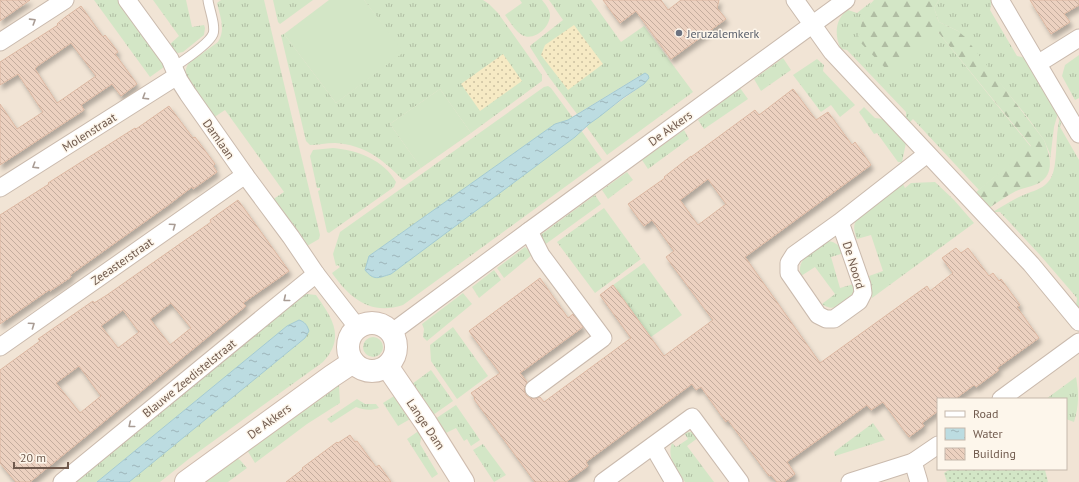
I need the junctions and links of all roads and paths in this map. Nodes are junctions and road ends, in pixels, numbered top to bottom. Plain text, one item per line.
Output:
1 (65, 0) edge
2 (127, 0) edge
3 (208, 0) edge
4 (795, 0) edge
5 (846, 0) edge
6 (1000, 0) edge
7 (812, 24) junction
8 (1079, 38) edge
9 (0, 42) edge
10 (1039, 63) junction
11 (176, 72) junction
12 (1079, 134) edge
13 (927, 154) junction
14 (244, 175) junction
15 (0, 188) edge
16 (840, 222) junction
17 (528, 232) junction
18 (316, 274) junction
19 (1079, 322) edge
20 (358, 328) junction
21 (391, 333) junction
22 (1079, 342) edge
23 (0, 347) edge
24 (353, 362) junction
25 (387, 366) junction
26 (534, 389) dead end
27 (1002, 398) edge
28 (653, 446) junction
29 (937, 446) edge
30 (913, 462) junction
31 (62, 482) edge
32 (186, 482) edge
33 (463, 482) edge
34 (602, 482) edge
35 (674, 482) edge
36 (740, 482) edge
37 (850, 482) edge
38 (919, 482) edge

9 -> 1 street
2 - 11 street, Damlaan
3 - 11 lane
4 - 7 street
5 - 7 street, De Akkers
6 - 10 street
7 - 13 street
7 - 17 street, De Akkers
8 - 10 street
10 - 12 street
11 - 14 street, Damlaan
11 -> 15 street, Molenstraat
13 - 16 street, De Noord
13 - 19 street
14 - 18 street, Damlaan
23 -> 14 street, Zeeasterstraat
16 - 16 street, De Noord
17 - 21 street, De Akkers
17 - 26 street
18 - 20 street
18 -> 31 street, Blauwe Zeedistelstraat
20 - 21 street
20 - 24 street
21 - 25 street
22 - 27 street
24 - 25 street
24 - 32 street, De Akkers
25 - 33 street, Lange Dam
28 - 34 street
28 - 35 street
28 - 36 street
29 - 30 street
30 - 37 street
30 - 38 street

